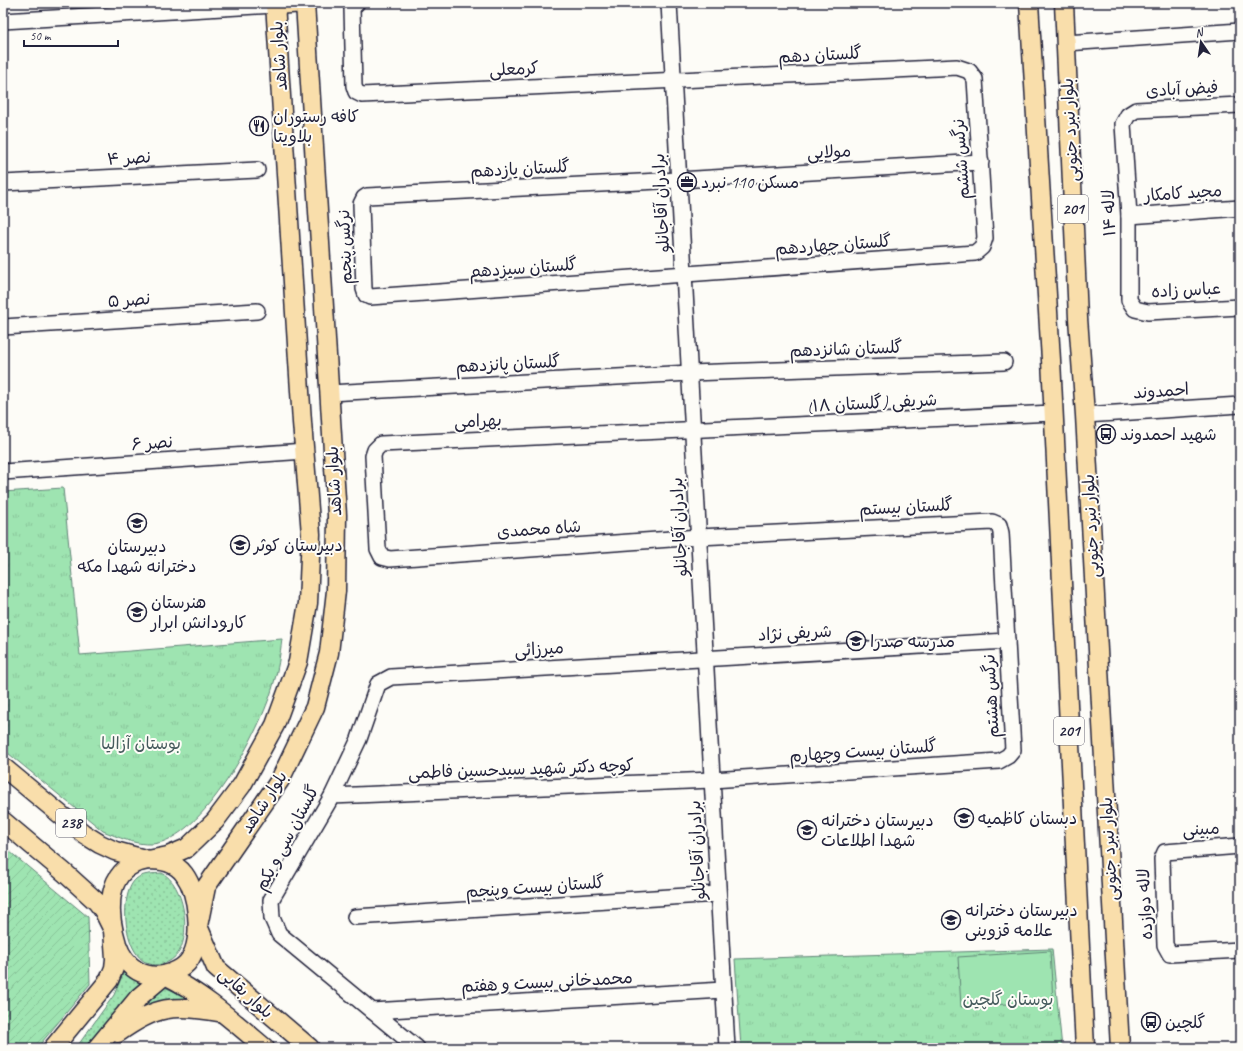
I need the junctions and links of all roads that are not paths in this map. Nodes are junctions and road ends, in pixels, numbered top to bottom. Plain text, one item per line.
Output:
1 (305, 3) edge
2 (357, 3) edge
3 (669, 3) edge
4 (1029, 3) edge
5 (1064, 3) edge
6 (275, 4) edge
7 (3, 21) edge
8 (1240, 31) edge
9 (1066, 43) junction
10 (969, 71) joint
11 (674, 81) junction
12 (1240, 105) edge
13 (1128, 115) joint
14 (981, 162) junction
15 (257, 170) dead end
16 (679, 180) junction
17 (3, 184) edge
18 (364, 198) joint
19 (1240, 208) edge
20 (1129, 216) junction
21 (982, 247) joint
22 (684, 275) junction
23 (366, 295) joint
24 (1240, 307) edge
25 (1135, 309) joint
26 (257, 311) dead end
27 (3, 327) edge
28 (1004, 362) dead end
29 (690, 374) junction
30 (329, 393) junction
31 (1240, 405) edge
32 (1053, 413) junction
33 (1085, 415) junction
34 (693, 431) junction
35 (332, 448) junction
36 (304, 451) junction
37 (3, 472) edge
38 (699, 537) junction
39 (382, 557) joint
40 (1007, 640) junction
41 (705, 658) junction
42 (378, 684) joint
43 (1013, 750) joint
44 (3, 767) edge
45 (712, 780) junction
46 (332, 796) junction
47 (3, 821) edge
48 (1240, 846) edge
49 (1165, 852) joint
50 (148, 860) junction
51 (718, 894) junction
52 (355, 917) dead end
53 (198, 926) junction
54 (113, 930) junction
55 (1240, 950) edge
56 (165, 975) junction
57 (723, 990) junction
58 (372, 1011) junction
59 (223, 1012) junction
60 (53, 1048) edge
61 (98, 1048) edge
62 (265, 1048) edge
63 (310, 1048) edge
64 (417, 1048) edge
65 (727, 1048) edge
66 (1085, 1048) edge
67 (1120, 1048) edge

1 - 6 main road
1 - 30 main road, بلوار شاهد
2 - 11 street, کرمعلی
3 - 11 street, برادران آقاجانلو
4 - 32 main road, بلوار نبرد جنوبی / 201
5 - 9 main road, بلوار نبرد جنوبی / 201
6 - 7 street
6 - 36 main road, بلوار شاهد
8 - 9 street
9 - 33 main road, بلوار نبرد جنوبی / 201
10 - 11 street, گلستان دهم
10 - 14 street, نرگس ششم
11 - 16 street, برادران آقاجانلو
12 - 13 street, فیض آبادی
13 - 20 street, لاله ۱۴
14 - 16 street, مولایی
14 - 21 street, نرگس ششم
15 - 17 street, نصر ۴
16 - 18 street, گلستان یازدهم
16 - 22 street, برادران آقاجانلو
18 - 23 street, نرگس پنجم
19 - 20 street, مجید کامکار
20 - 25 street, لاله ۱۴
21 - 22 street, گلستان چهاردهم
22 - 23 street, گلستان سیزدهم
22 - 29 street, برادران آقاجانلو
24 - 25 street, عباس زاده
26 - 27 street, نصر ۵
28 - 29 street, گلستان شانزدهم
29 - 30 street, گلستان پانزدهم
29 - 34 street, برادران آقاجانلو
30 - 35 main road, بلوار شاهد
31 - 33 street, احمدوند
32 - 34 street, شریفی (گلستان ۱۸)
32 - 66 main road, بلوار نبرد جنوبی / 201
33 - 67 main road, بلوار نبرد جنوبی / 201
34 - 38 street, برادران آقاجانلو
34 - 39 street, بهرامی
35 - 36 main road
35 - 53 main road, بلوار شاهد
36 - 37 street, نصر ۶
36 - 50 main road, بلوار شاهد
38 - 39 street, شاه محمدی
38 - 40 street, گلستان بیستم
38 - 41 street, برادران آقاجانلو
40 - 41 street, شریفی نژاد
40 - 43 street, نرگس هشتم
41 - 42 street, میرزائی
41 - 45 street, برادران آقاجانلو
42 - 46 street, گلستان سی و یکم
43 - 45 street, گلستان بیست وچهارم
44 - 50 main road, 238
45 - 46 street, کوچه دکتر شهید سیدحسین فاطمی
45 - 51 street, برادران آقاجانلو
46 - 58 street, گلستان سی و یکم
47 - 54 main road, 238
48 - 49 street, مبینی
49 - 55 street, لاله دوازده
50 - 53 main road
50 - 54 main road
51 - 52 street, گلستان بیست وپنجم
51 - 57 street, برادران آقاجانلو
53 - 56 main road
53 - 63 main road, بلوار بقایی
54 - 56 main road
54 - 60 main road
56 - 59 main road, بلوار بقایی
56 - 61 main road
57 - 58 street, محمدخانی بیست و هفتم
57 - 65 street, برادران آقاجانلو
58 - 64 street, گلستان سی و یکم
59 - 61 main road
59 - 62 main road, بلوار بقایی

